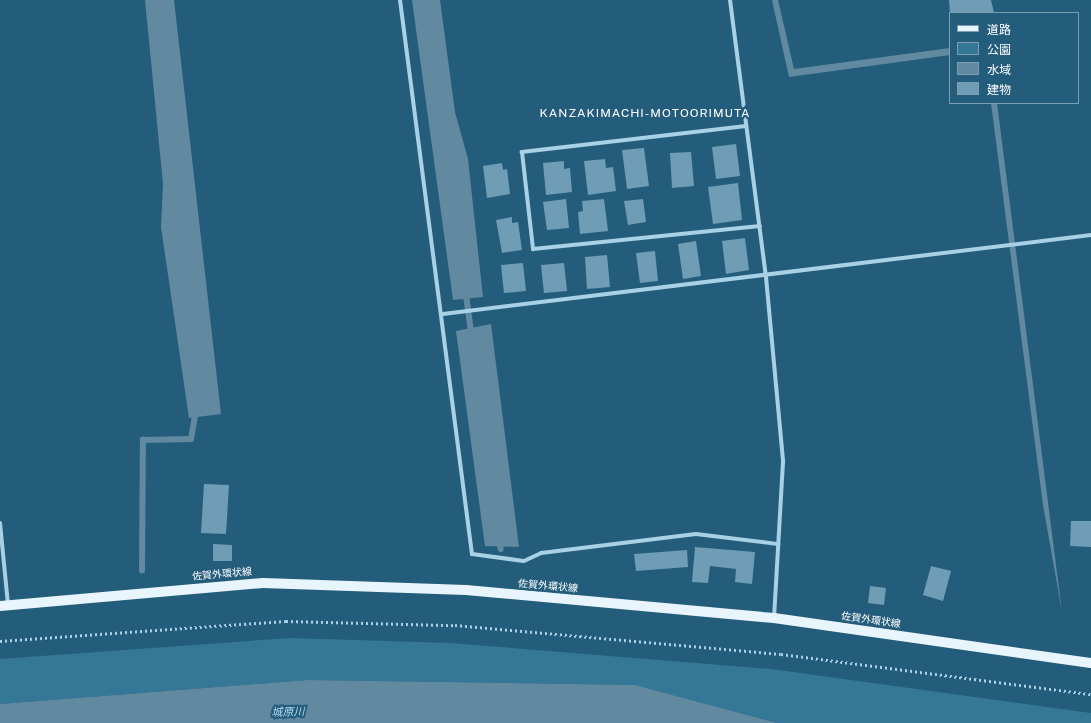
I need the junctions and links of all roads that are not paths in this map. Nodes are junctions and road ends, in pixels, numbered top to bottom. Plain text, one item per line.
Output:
1 (400, 0) edge
2 (730, 0) edge
3 (746, 126) junction
4 (760, 226) junction
5 (1091, 235) edge
6 (766, 277) junction
7 (443, 314) junction
8 (0, 523) edge
9 (778, 544) junction
10 (4, 606) edge
11 (774, 618) junction
12 (1091, 663) edge

1 - 7 street
2 - 3 street
3 - 4 street
3 - 4 street
4 - 6 street
5 - 6 street
6 - 7 street
6 - 9 street
7 - 9 street
8 - 10 street
9 - 11 street
10 - 11 main road, 佐賀外環状線
11 - 12 main road, 佐賀外環状線

